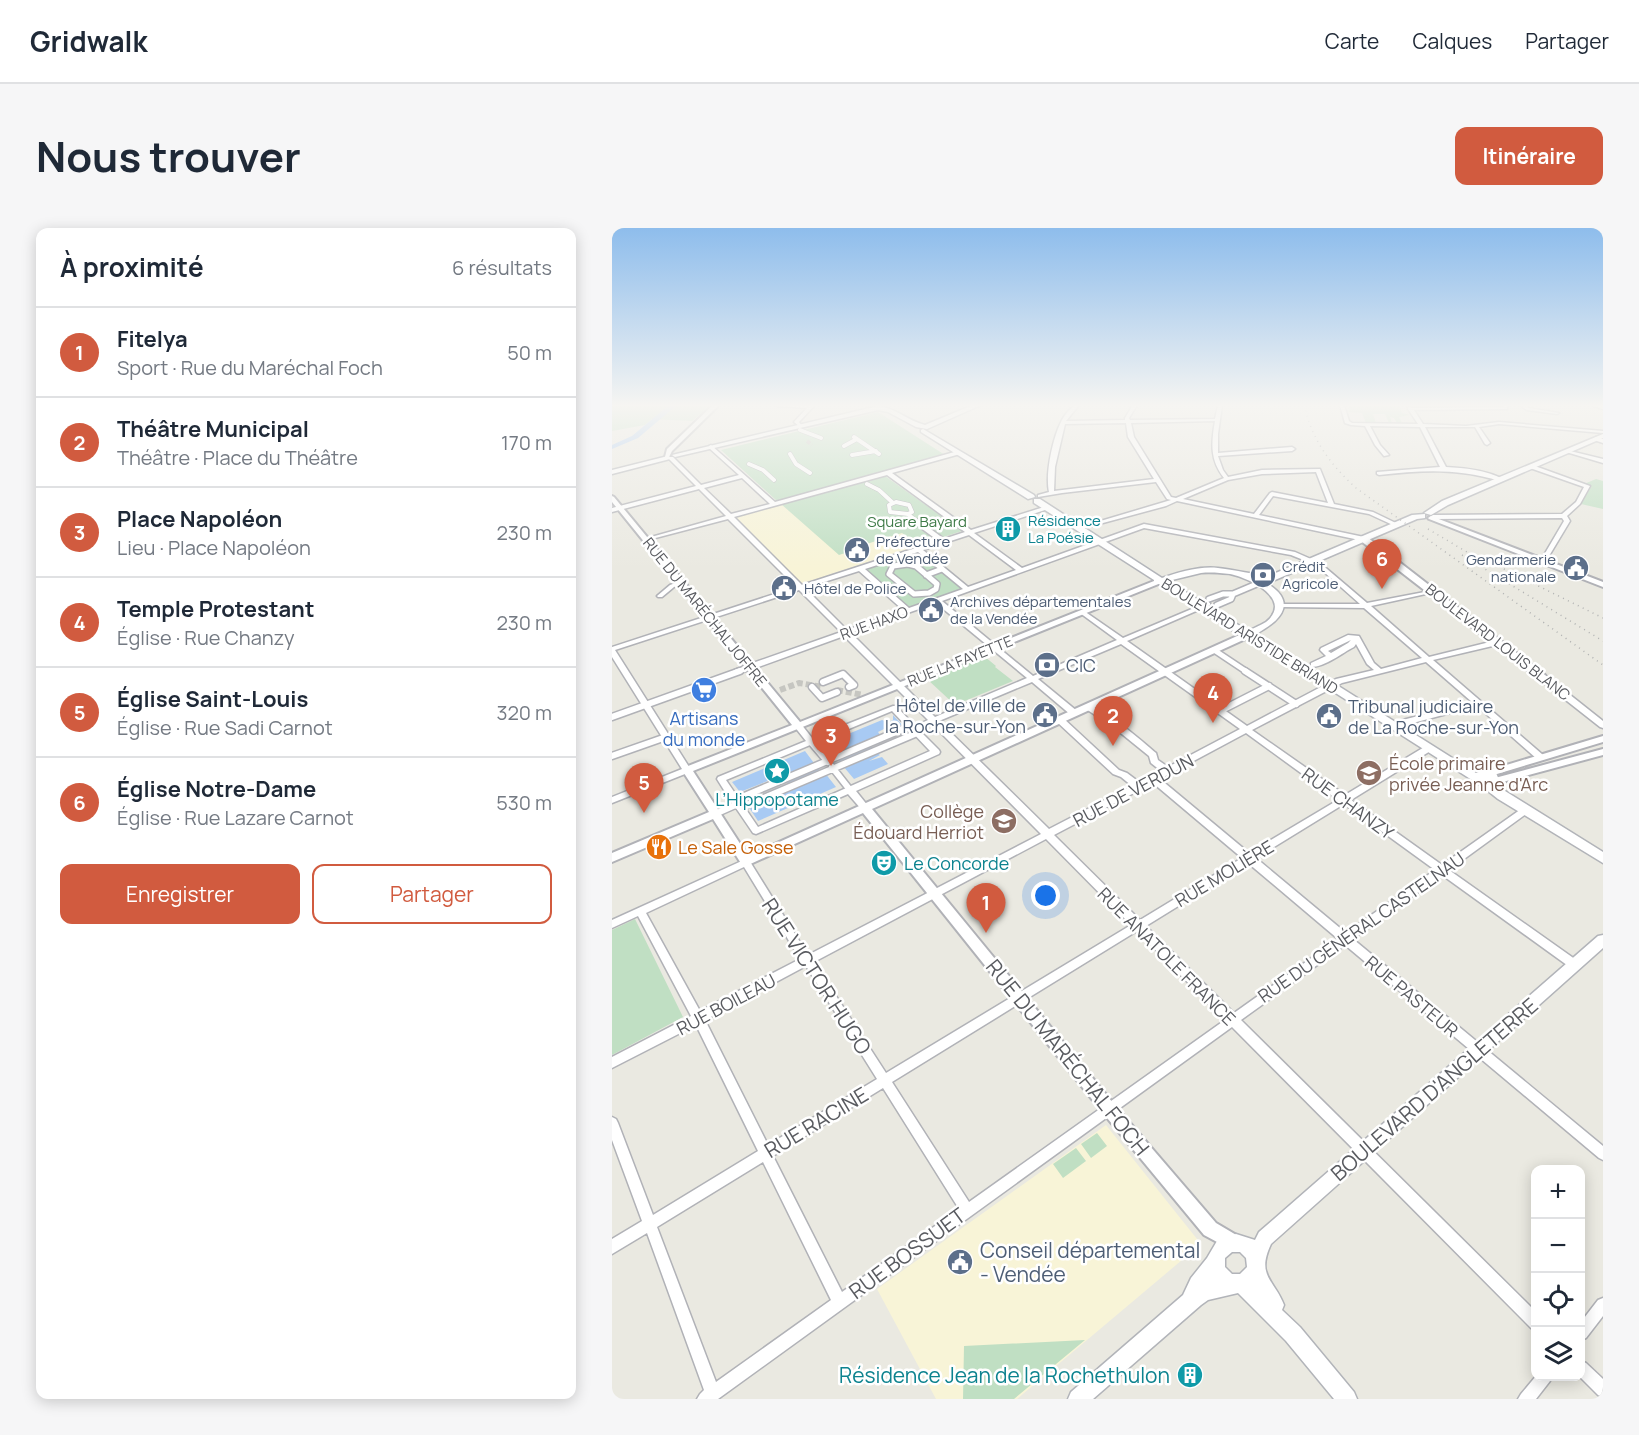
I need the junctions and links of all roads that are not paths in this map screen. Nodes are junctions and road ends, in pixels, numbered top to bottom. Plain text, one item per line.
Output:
1 (658, 460) edge
2 (675, 460) edge
3 (725, 460) edge
4 (793, 460) edge
5 (935, 460) edge
6 (970, 460) edge
7 (1053, 460) edge
8 (1145, 460) edge
9 (1215, 460) edge
10 (1437, 460) edge
11 (1549, 460) edge
12 (812, 462) dead end
13 (749, 464) dead end
14 (1532, 467) junction
15 (803, 468) junction
16 (1444, 469) junction
17 (612, 472) edge
18 (1379, 472) dead end
19 (810, 473) dead end
20 (888, 473) junction
21 (743, 476) junction
22 (1227, 479) junction
23 (1500, 479) junction
24 (774, 480) dead end
25 (1157, 480) junction
26 (866, 484) dead end
27 (699, 487) junction
28 (1052, 493) junction
29 (612, 498) edge
30 (1036, 498) junction
31 (1178, 500) junction
32 (891, 502) junction
33 (774, 504) junction
34 (1332, 506) junction
35 (1046, 508) junction
36 (616, 509) edge
37 (1256, 515) junction
38 (910, 516) junction
39 (1429, 516) junction
40 (1564, 516) junction
41 (729, 517) junction
42 (1399, 524) junction
43 (1084, 527) junction
44 (970, 532) junction
45 (938, 537) dead end
46 (1364, 538) junction
47 (646, 540) junction
48 (1104, 540) junction
49 (918, 549) junction
50 (890, 558) junction
51 (1312, 561) junction
52 (1540, 561) junction
53 (897, 565) junction
54 (860, 568) junction
55 (942, 569) junction
56 (1022, 570) junction
57 (926, 575) junction
58 (1158, 580) junction
59 (1263, 581) junction
60 (681, 583) junction
61 (901, 585) junction
62 (1603, 585) edge
63 (799, 587) junction
64 (968, 589) junction
65 (885, 590) junction
66 (1433, 591) junction
67 (929, 593) junction
68 (1233, 594) junction
69 (660, 596) dead end
70 (937, 600) junction
71 (1206, 604) junction
72 (1217, 605) dead end
73 (1367, 605) junction
74 (1281, 606) junction
75 (908, 611) junction
76 (1082, 612) junction
77 (709, 616) junction
78 (845, 633) junction
79 (1250, 634) junction
80 (1122, 641) junction
81 (1498, 642) junction
82 (995, 647) junction
83 (612, 650) edge
84 (1214, 650) junction
85 (1429, 659) junction
86 (1314, 665) dead end
87 (750, 667) junction
88 (1378, 671) junction
89 (1165, 672) junction
90 (1542, 677) joint
91 (1033, 679) junction
92 (897, 686) junction
93 (1269, 686) junction
94 (1330, 686) junction
95 (812, 687) tunnel mouth
96 (849, 687) dead end
97 (780, 690) tunnel mouth
98 (771, 693) junction
99 (1479, 703) junction
100 (646, 705) junction
101 (1296, 705) junction
102 (1089, 706) junction
103 (1220, 711) junction
104 (1074, 713) junction
105 (612, 717) edge
106 (1060, 720) junction
107 (933, 721) junction
108 (1603, 725) edge
109 (798, 726) junction
110 (1394, 726) junction
111 (914, 729) junction
112 (1246, 731) junction
113 (666, 737) junction
114 (1603, 739) edge
115 (811, 742) junction
116 (1430, 748) junction
117 (1603, 752) edge
118 (612, 756) edge
119 (1540, 758) junction
120 (972, 760) junction
121 (830, 765) junction
122 (687, 770) junction
123 (1168, 772) junction
124 (1154, 779) junction
125 (1487, 779) junction
126 (1139, 787) junction
127 (850, 790) junction
128 (612, 800) edge
129 (1344, 800) junction
130 (738, 804) junction
131 (865, 808) junction
132 (1522, 813) junction
133 (715, 814) junction
134 (1046, 836) junction
135 (612, 858) edge
136 (1603, 858) edge
137 (1248, 859) junction
138 (746, 862) junction
139 (1441, 870) junction
140 (935, 894) junction
141 (640, 911) junction
142 (612, 924) edge
143 (1137, 926) junction
144 (1344, 940) junction
145 (1603, 940) edge
146 (807, 961) junction
147 (1575, 965) junction
148 (1019, 998) junction
149 (698, 1018) junction
150 (1231, 1020) junction
151 (1477, 1051) junction
152 (612, 1063) edge
153 (885, 1080) junction
154 (1108, 1108) junction
155 (612, 1123) edge
156 (1362, 1152) junction
157 (765, 1153) junction
158 (1603, 1154) edge
159 (967, 1210) junction
160 (648, 1225) junction
161 (1265, 1238) junction
162 (612, 1246) edge
163 (1227, 1250) junction
164 (1247, 1274) junction
165 (839, 1302) junction
166 (1187, 1305) junction
167 (1603, 1305) edge
168 (1531, 1318) edge
169 (1585, 1328) edge
170 (1585, 1372) edge
171 (1542, 1381) edge
172 (1603, 1390) edge
173 (709, 1396) edge
174 (1078, 1399) edge
175 (1347, 1399) edge
176 (1526, 1399) edge

1 - 17 main road
2 - 27 street, RUE ANATOLE FRANCE
3 - 21 street
4 - 15 street
5 - 20 street
6 - 30 main road, BOULEVARD ARISTIDE BRIAND
7 - 28 street
8 - 25 street
9 - 22 street
10 - 16 street
11 - 14 main road
12 - 15 street
13 - 24 street
14 - 23 main road
14 - 40 street
15 - 19 street
16 - 18 street
16 - 23 street
20 - 33 street
20 - 44 street
21 - 27 street
21 - 33 street
22 - 31 street
22 - 34 street
23 - 39 main road
25 - 28 street
25 - 31 street
26 - 32 street
27 - 36 street
27 - 41 street, RUE ANATOLE FRANCE
28 - 30 street
29 - 36 street, RUE DU MARÉCHAL JOFFRE
30 - 35 main road, BOULEVARD ARISTIDE BRIAND
31 - 37 street
31 - 43 street
32 - 38 street
32 - 38 street
33 - 41 street
34 - 37 street
34 - 42 street
35 - 43 main road, BOULEVARD ARISTIDE BRIAND
35 - 44 street
36 - 47 street, RUE DU MARÉCHAL JOFFRE
37 - 46 street
38 - 45 street
39 - 40 street
39 - 42 main road
39 - 52 street
40 - 52 street
41 - 47 street
41 - 63 street, RUE ANATOLE FRANCE
42 - 46 main road
43 - 48 main road, BOULEVARD ARISTIDE BRIAND
44 - 49 street
44 - 56 street
46 - 51 main road
46 - 66 street, BOULEVARD LOUIS BLANC
47 - 60 street, RUE DU MARÉCHAL JOFFRE
48 - 51 street, RUE HAXO
48 - 56 street, RUE HAXO
48 - 58 main road, BOULEVARD ARISTIDE BRIAND
49 - 50 street
49 - 55 street
50 - 53 street
50 - 54 street
51 - 59 main road
51 - 73 street, RUE HAXO
52 - 62 street
53 - 57 street
53 - 61 street
54 - 63 street
54 - 65 street
55 - 57 street
55 - 64 street
56 - 64 street, RUE HAXO
57 - 67 street
58 - 59 main road
58 - 71 main road, BOULEVARD ARISTIDE BRIAND
58 - 76 street, RUE LA FAYETTE
59 - 68 street
59 - 74 main road
60 - 69 street
60 - 77 street, RUE DU MARÉCHAL JOFFRE
61 - 65 street
61 - 67 street
63 - 77 street
63 - 78 street, RUE ANATOLE FRANCE
64 - 70 street, RUE HAXO
65 - 75 street
66 - 73 street
66 - 81 street, BOULEVARD LOUIS BLANC
67 - 70 street
68 - 71 street
68 - 72 street
70 - 75 street, RUE HAXO
70 - 82 street
71 - 79 main road, BOULEVARD ARISTIDE BRIAND
71 - 80 street
73 - 74 street
73 - 85 street, RUE HAXO
74 - 79 main road
75 - 78 street, RUE HAXO
76 - 80 street, RUE CHANZY
76 - 82 street, RUE LA FAYETTE
77 - 83 street
77 - 87 street, RUE DU MARÉCHAL JOFFRE
78 - 87 street, RUE HAXO
78 - 92 street, RUE ANATOLE FRANCE
79 - 84 street
79 - 94 main road, BOULEVARD ARISTIDE BRIAND
80 - 89 street, RUE CHANZY
80 - 91 street
81 - 85 street, RUE DE VERDUN
81 - 90 street, BOULEVARD LOUIS BLANC
82 - 91 street
82 - 92 street, RUE LA FAYETTE
83 - 100 street
84 - 89 street
84 - 93 street
85 - 88 street, RUE DE VERDUN
85 - 99 street, RUE HAXO
86 - 88 street
87 - 98 street, RUE DU MARÉCHAL JOFFRE
87 - 100 street
88 - 94 street, RUE DE VERDUN
89 - 102 street
89 - 103 street, RUE CHANZY
90 - 108 street, BOULEVARD LOUIS BLANC
91 - 104 street
91 - 107 street
92 - 107 street, RUE ANATOLE FRANCE
92 - 109 street, RUE LA FAYETTE
93 - 101 street
93 - 103 street
94 - 101 street, RUE DE VERDUN
94 - 110 main road, BOULEVARD ARISTIDE BRIAND
95 - 96 street
97 - 98 street
98 - 109 street, RUE DU MARÉCHAL JOFFRE
99 - 110 street
99 - 119 street, RUE HAXO
100 - 105 street
100 - 113 street
101 - 112 street, RUE DE VERDUN
102 - 104 street
102 - 123 street
103 - 112 street, RUE CHANZY
104 - 106 street
106 - 120 street
106 - 126 street
107 - 111 street
107 - 120 street, RUE ANATOLE FRANCE
109 - 115 street
109 - 122 street, RUE LA FAYETTE
110 - 116 main road, BOULEVARD ARISTIDE BRIAND
111 - 115 street
111 - 121 street
111 - 121 street
111 - 127 street
112 - 123 street, RUE DE VERDUN
112 - 129 street, RUE CHANZY
113 - 118 street
113 - 122 street
114 - 119 street
115 - 121 street
115 - 130 street
116 - 125 main road, BOULEVARD ARISTIDE BRIAND
116 - 129 street, RUE MOLIÈRE
117 - 125 street
119 - 125 street
120 - 131 street
120 - 134 street, RUE ANATOLE FRANCE
121 - 127 street
121 - 130 street
121 - 130 street
122 - 128 street
122 - 133 street
123 - 124 street, RUE DE VERDUN
124 - 126 street, RUE DE VERDUN
124 - 137 street, RUE PASTEUR
125 - 132 main road, BOULEVARD ARISTIDE BRIAND
126 - 134 street, RUE DE VERDUN
127 - 130 street
127 - 131 street
129 - 137 street, RUE MOLIÈRE
129 - 139 street, RUE CHANZY
130 - 133 street
131 - 138 street
131 - 140 street, RUE DU MARÉCHAL FOCH
132 - 136 main road, BOULEVARD ARISTIDE BRIAND
132 - 139 street, RUE DU GÉNÉRAL CASTELNAU
133 - 135 street
133 - 138 street
134 - 140 street, RUE DE VERDUN
134 - 143 street, RUE ANATOLE FRANCE
137 - 143 street, RUE MOLIÈRE
137 - 144 street, RUE PASTEUR
138 - 141 street
138 - 146 street, RUE VICTOR HUGO
139 - 144 street, RUE DU GÉNÉRAL CASTELNAU
139 - 147 street, RUE CHANZY
140 - 146 street, RUE BOILEAU
140 - 148 street, RUE DU MARÉCHAL FOCH
141 - 142 street
141 - 149 street
143 - 148 street, RUE MOLIÈRE
143 - 150 street, RUE ANATOLE FRANCE
144 - 150 street, RUE DU GÉNÉRAL CASTELNAU
144 - 151 street, RUE PASTEUR
145 - 147 main road, BOULEVARD D'ANGLETERRE
146 - 149 street, RUE BOILEAU
146 - 153 street, RUE VICTOR HUGO
147 - 151 main road, BOULEVARD D'ANGLETERRE
148 - 153 street, RUE RACINE
148 - 154 street, RUE DU MARÉCHAL FOCH
149 - 152 street, RUE BOILEAU
149 - 157 street
150 - 154 street, RUE DU GÉNÉRAL CASTELNAU
150 - 156 street, RUE ANATOLE FRANCE
151 - 156 main road, BOULEVARD D'ANGLETERRE
151 - 158 street, RUE PASTEUR
153 - 157 street, RUE RACINE
153 - 159 street, RUE VICTOR HUGO
154 - 159 street, RUE BOSSUET
154 - 163 street, RUE DU MARÉCHAL FOCH
155 - 160 street
156 - 161 main road, BOULEVARD D'ANGLETERRE
156 - 168 street, RUE ANATOLE FRANCE
157 - 160 street, RUE RACINE
157 - 165 street
159 - 165 street, RUE BOSSUET
160 - 162 street, RUE RACINE
160 - 173 street
161 - 163 main road, BOULEVARD D'ANGLETERRE
161 - 164 main road, BOULEVARD D'ANGLETERRE
163 - 164 main road
163 - 164 main road
163 - 166 main road
164 - 166 main road
164 - 175 main road
165 - 173 street, RUE BOSSUET
166 - 174 main road
167 - 169 street
170 - 172 street
171 - 176 street

